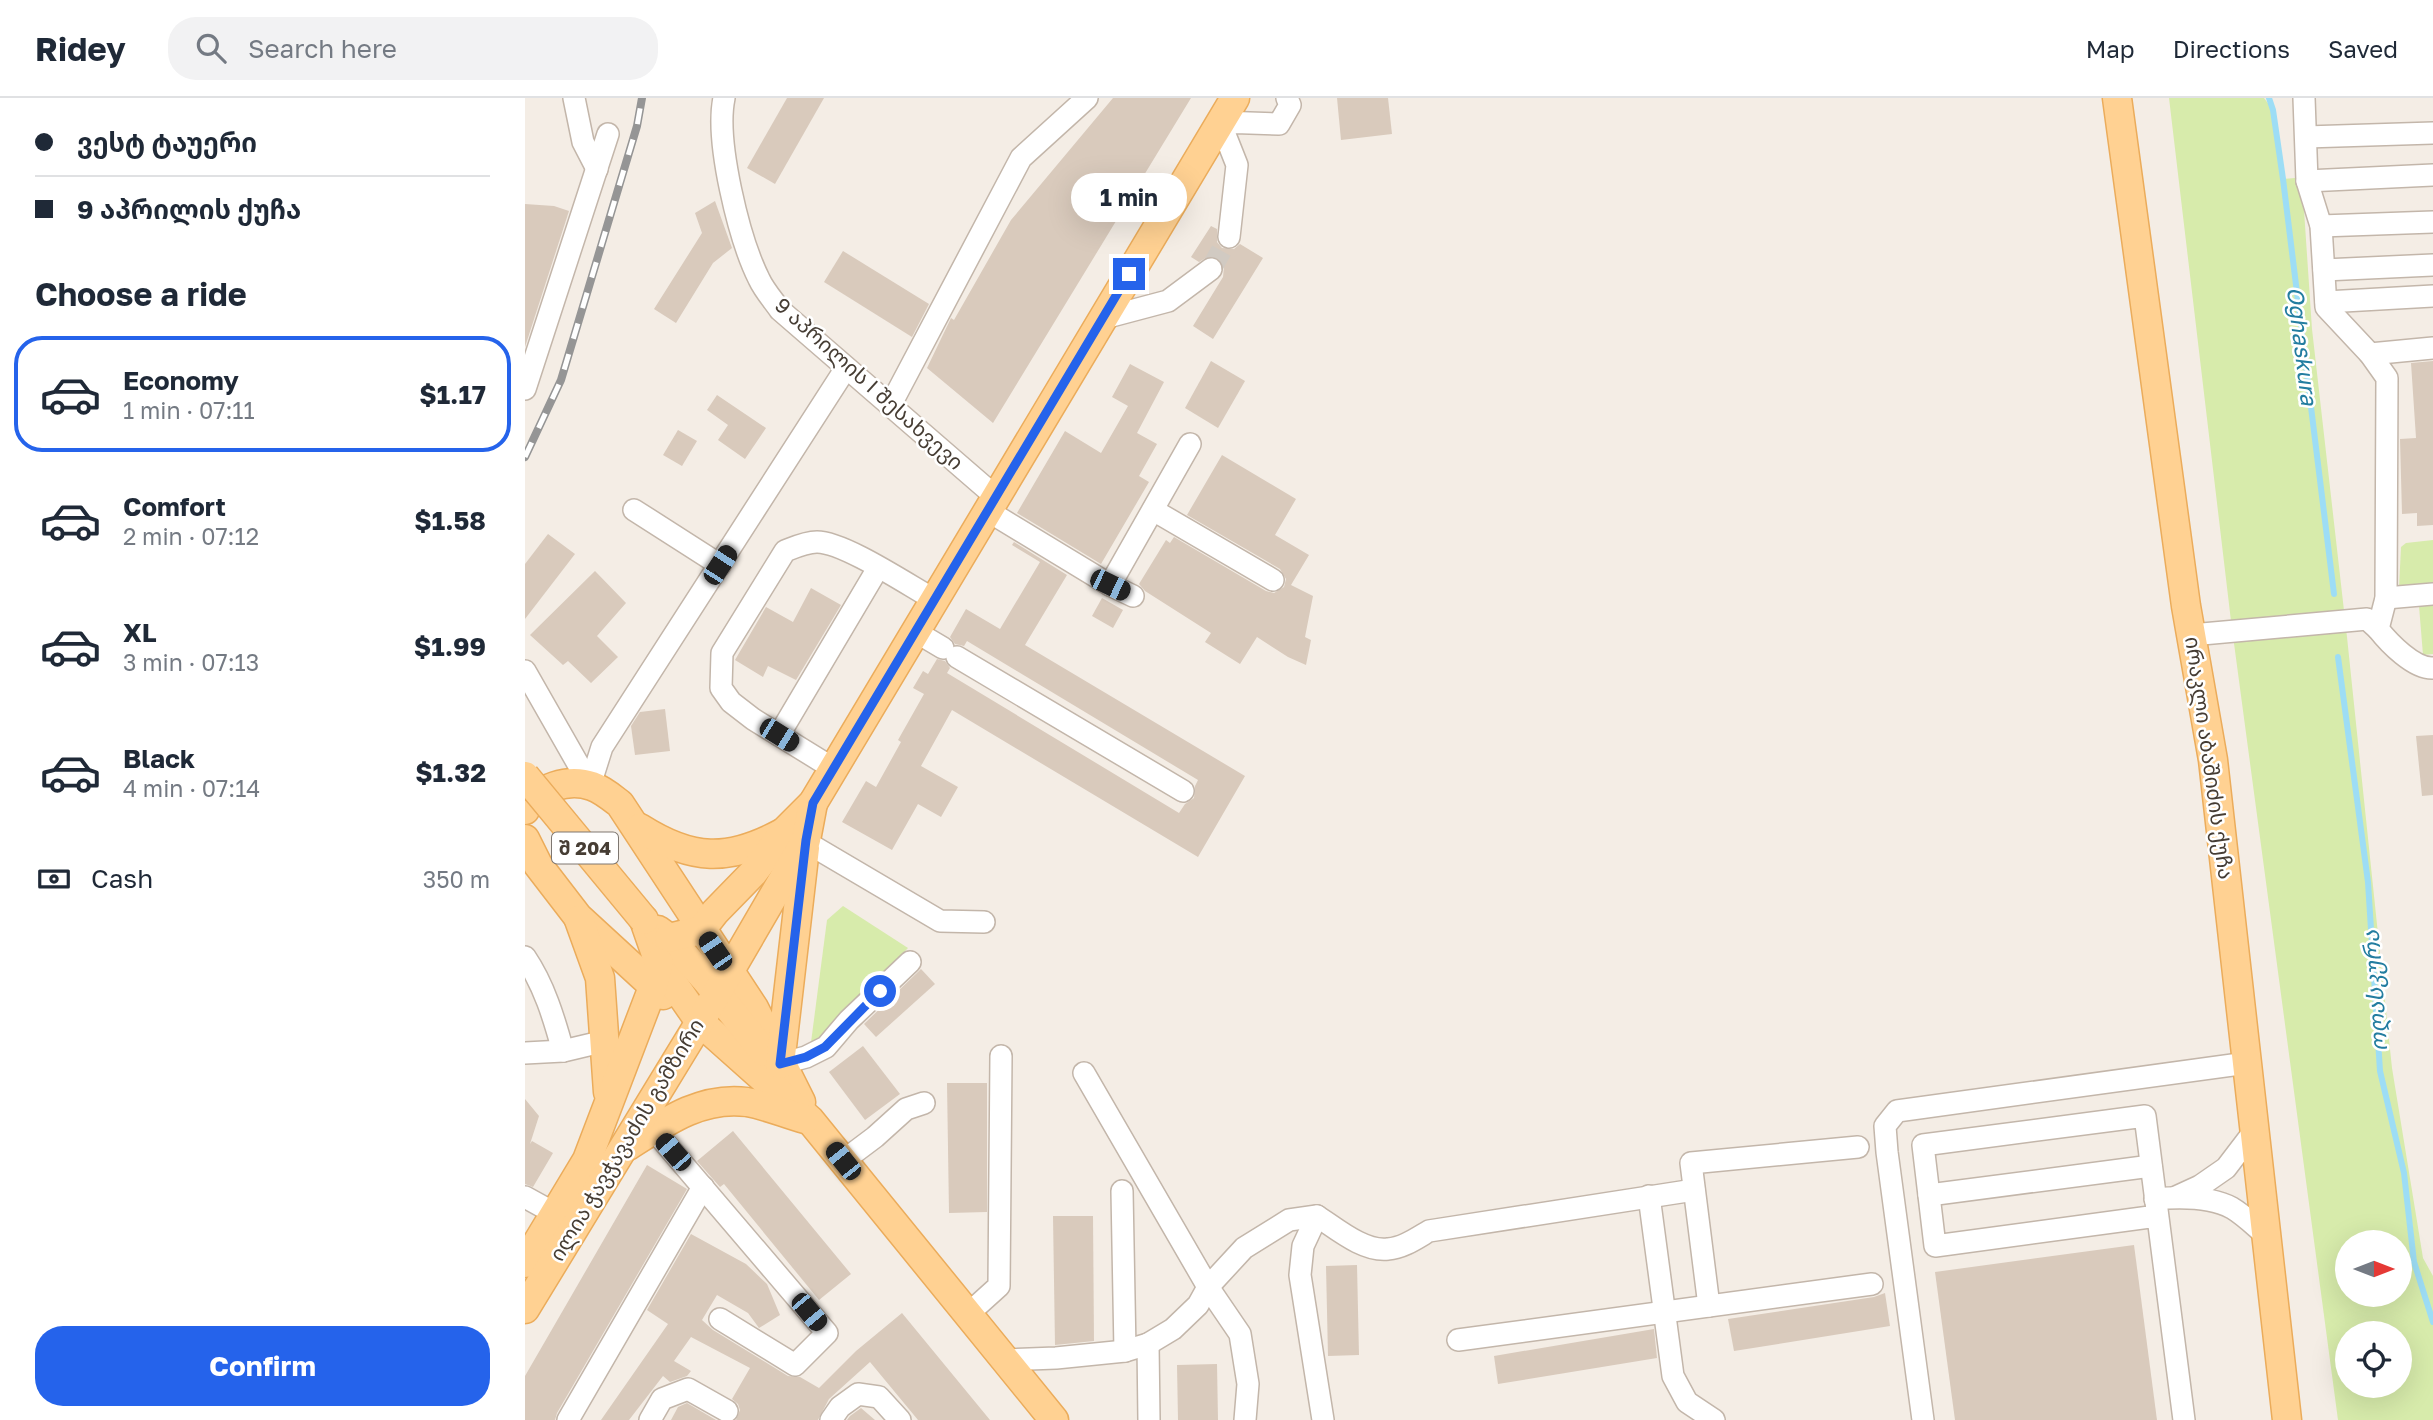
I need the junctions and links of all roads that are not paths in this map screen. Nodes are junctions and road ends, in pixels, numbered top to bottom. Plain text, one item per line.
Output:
1 (573, 98) edge
2 (723, 98) edge
3 (1087, 98) edge
4 (1235, 98) edge
5 (1287, 98) edge
6 (2117, 98) edge
7 (2304, 98) edge
8 (1220, 122) junction
9 (2433, 133) edge
10 (608, 134) dead end
11 (2305, 137) junction
12 (597, 169) junction
13 (2433, 176) edge
14 (2307, 181) junction
15 (2433, 222) edge
16 (2321, 226) junction
17 (1229, 237) tunnel mouth
18 (2433, 265) edge
19 (1211, 269) tunnel mouth
20 (2324, 270) junction
21 (2433, 296) edge
22 (2326, 302) junction
23 (1104, 318) junction
24 (2433, 348) edge
25 (2370, 354) junction
26 (846, 368) junction
27 (525, 389) edge
28 (890, 406) junction
29 (1190, 444) dead end
30 (992, 504) junction
31 (634, 510) dead end
32 (1153, 510) junction
33 (720, 565) junction
34 (878, 568) junction
35 (1273, 580) dead end
36 (1110, 585) junction
37 (2433, 594) edge
38 (1133, 596) dead end
39 (2386, 598) junction
40 (935, 600) junction
41 (2378, 629) junction
42 (916, 632) junction
43 (2191, 635) junction
44 (2433, 668) edge
45 (525, 671) edge
46 (779, 735) junction
47 (834, 769) junction
48 (525, 776) edge
49 (590, 785) junction
50 (1183, 791) dead end
51 (525, 810) edge
52 (635, 825) junction
53 (796, 836) junction
54 (525, 839) edge
55 (579, 917) junction
56 (644, 920) junction
57 (984, 922) dead end
58 (701, 930) junction
59 (669, 938) junction
60 (525, 957) edge
61 (910, 962) dead end
62 (656, 975) junction
63 (723, 982) junction
64 (700, 1022) junction
65 (605, 1041) junction
66 (563, 1051) junction
67 (525, 1053) edge
68 (1001, 1056) dead end
69 (2247, 1063) junction
70 (780, 1064) junction
71 (1084, 1073) dead end
72 (924, 1102) dead end
73 (609, 1104) junction
74 (810, 1120) junction
75 (653, 1129) junction
76 (2255, 1130) junction
77 (1858, 1147) dead end
78 (620, 1151) junction
79 (843, 1161) junction
80 (2151, 1166) junction
81 (703, 1187) junction
82 (1694, 1190) junction
83 (1122, 1191) dead end
84 (1929, 1195) junction
85 (1649, 1196) junction
86 (525, 1197) edge
87 (2162, 1204) junction
88 (554, 1213) junction
89 (1317, 1216) junction
90 (2267, 1236) junction
91 (525, 1263) edge
92 (1873, 1284) dead end
93 (1208, 1287) junction
94 (1709, 1306) junction
95 (525, 1309) edge
96 (1664, 1312) junction
97 (968, 1314) junction
98 (720, 1319) dead end
99 (1458, 1340) dead end
100 (1148, 1344) junction
101 (1125, 1351) junction
102 (1006, 1360) junction
103 (727, 1411) dead end
104 (568, 1420) edge
105 (650, 1420) edge
106 (831, 1420) edge
107 (899, 1420) edge
108 (1055, 1420) edge
109 (1149, 1420) edge
110 (1245, 1420) edge
111 (1323, 1420) edge
112 (1714, 1420) edge
113 (1923, 1420) edge
114 (2184, 1420) edge
115 (2287, 1420) edge

1 - 12 street
2 - 26 street, 9 აპრილის I შესახვევი
3 - 28 street
4 - 8 main road
5 - 8 street
6 - 43 main road, ირაკლი აბაშიძის ქუჩა
7 - 11 street
8 - 17 street
8 - 23 main road
9 - 11 street
10 - 12 street
11 - 14 street
12 - 27 street
13 - 14 street
14 - 16 street
15 - 16 street
16 - 20 street
18 - 20 street
19 - 23 street
20 - 22 street
21 - 22 street
22 - 25 street
23 - 30 main road
24 - 25 street
25 - 39 street
26 - 28 street, 9 აპრილის I შესახვევი
26 - 33 street
28 - 30 street, 9 აპრილის I შესახვევი
29 - 32 street
30 - 36 street, 9 აპრილის I შესახვევი
30 - 40 main road
31 - 33 street
32 - 35 street
32 - 36 street
33 - 49 street
34 - 40 street
34 - 46 street
34 - 46 street
36 - 38 street, 9 აპრილის I შესახვევი
37 - 39 street
39 - 41 street
40 - 42 main road
41 - 43 street
41 - 44 street
42 - 47 main road
42 - 50 street
43 - 69 main road, ირაკლი აბაშიძის ქუჩა
45 - 49 street
46 - 47 street
47 - 53 main road
48 - 56 main road, შ 204, bridge
49 - 51 main road
49 - 52 main road
52 - 53 main road
52 - 58 main road
53 - 57 street
53 - 58 main road
53 - 63 main road, ილია ჭავჭავაძის გამზირი
53 - 70 main road
54 - 55 main road
55 - 62 main road
55 - 65 main road
56 - 59 main road, შ 204
56 - 62 main road, შ 204
58 - 59 main road
58 - 63 main road
59 - 63 main road, შ 204
60 - 66 street
61 - 70 street
62 - 64 main road, შ 204
62 - 73 main road, ილია ჭავჭავაძის გამზირი
63 - 64 main road, ილია ჭავჭავაძის გამზირი
63 - 70 main road
64 - 74 main road
64 - 78 main road, ილია ჭავჭავაძის გამზირი
65 - 66 street
65 - 73 main road
66 - 67 street
68 - 97 street
69 - 76 main road, ირაკლი აბაშიძის ქუჩა
69 - 113 street
70 - 74 main road
71 - 93 street
72 - 79 street
73 - 88 main road, ილია ჭავჭავაძის გამზირი
74 - 75 main road
74 - 79 main road
75 - 78 main road
75 - 81 street
76 - 87 street
76 - 90 main road, ირაკლი აბაშიძის ქუჩა
77 - 82 street
78 - 95 main road, ილია ჭავჭავაძის გამზირი
79 - 97 main road
80 - 84 street
80 - 84 street
80 - 87 street
81 - 98 street
81 - 104 street
82 - 85 street
82 - 94 street
83 - 101 street
84 - 87 street
85 - 89 street
85 - 96 street
86 - 88 street
87 - 90 street
87 - 114 street
88 - 91 main road, ილია ჭავჭავაძის გამზირი
89 - 93 street
89 - 111 street
90 - 115 main road, ირაკლი აბაშიძის ქუჩა
92 - 94 street
93 - 100 street
93 - 110 street
94 - 96 street
96 - 99 street
96 - 112 street
97 - 102 main road
100 - 101 street
100 - 109 street
101 - 102 street
102 - 108 main road
103 - 105 street
106 - 107 street

